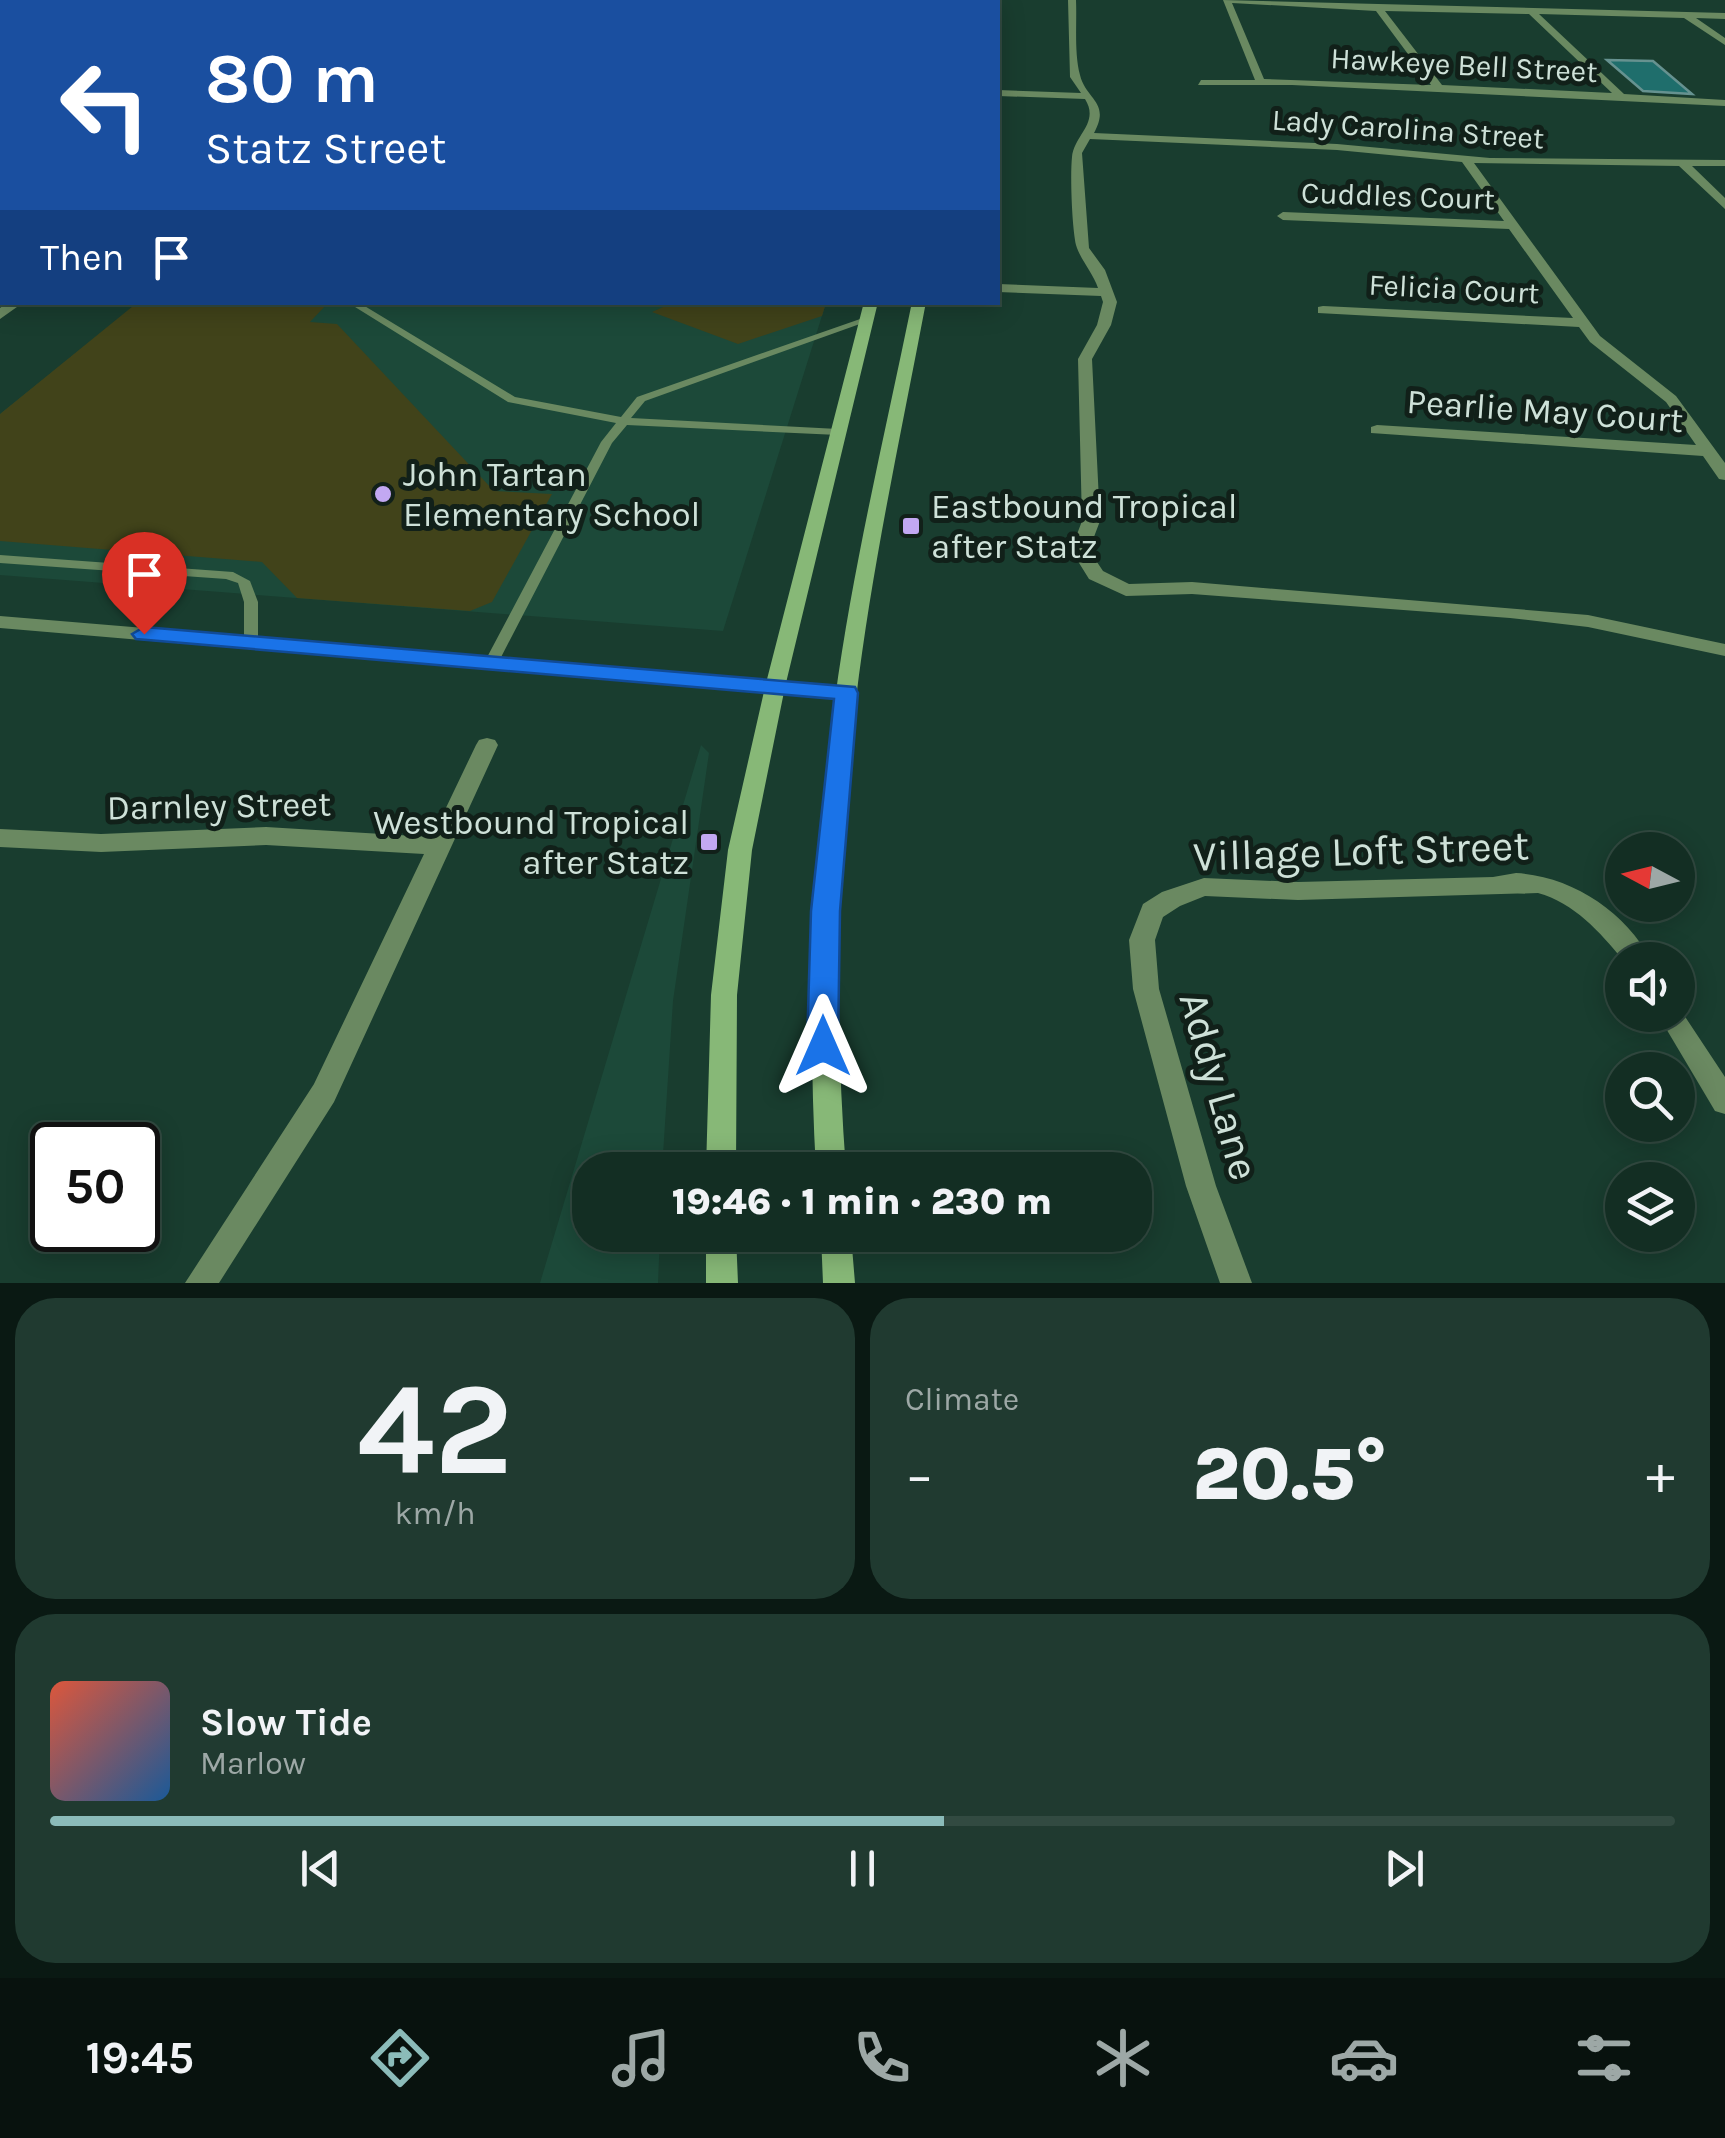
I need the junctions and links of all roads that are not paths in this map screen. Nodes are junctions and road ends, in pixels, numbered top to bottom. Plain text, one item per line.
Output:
1 (1072, 0) edge
2 (1229, 0) edge
3 (1379, 9) junction
4 (1529, 10) junction
5 (1686, 14) junction
6 (1725, 16) edge
7 (1725, 42) edge
8 (1201, 83) dead end
9 (1260, 83) junction
10 (1439, 88) junction
11 (1000, 93) edge
12 (1088, 96) junction
13 (1623, 98) junction
14 (1725, 103) edge
15 (1088, 136) junction
16 (1466, 160) junction
17 (1680, 162) junction
18 (1725, 163) edge
19 (1725, 205) edge
20 (1282, 216) dead end
21 (1511, 225) junction
22 (1000, 288) edge
23 (1106, 292) junction
24 (357, 305) edge
25 (918, 305) edge
26 (1323, 310) dead end
27 (868, 311) edge
28 (1582, 323) junction
29 (622, 420) junction
30 (1377, 430) dead end
31 (838, 432) junction
32 (1708, 451) junction
33 (1725, 474) edge
34 (0, 560) edge
35 (0, 622) edge
36 (251, 643) junction
37 (1725, 650) edge
38 (491, 663) junction
39 (775, 687) junction
40 (846, 693) junction
41 (487, 745) dead end
42 (0, 838) edge
43 (438, 846) junction
44 (1152, 911) joint
45 (1623, 942) edge
46 (1682, 1032) edge
47 (1725, 1102) edge
48 (721, 1152) edge
49 (830, 1152) edge
50 (721, 1252) edge
51 (837, 1252) edge
52 (202, 1283) edge
53 (722, 1283) edge
54 (839, 1283) edge
55 (1236, 1283) edge

1 - 12 street
2 - 3 street
2 - 9 street
3 - 4 street
3 - 10 street
4 - 5 street
4 - 13 street
5 - 6 street
5 - 7 street
8 - 9 street, Hawkeye Bell Street
9 - 10 street, Hawkeye Bell Street
10 - 13 street, Hawkeye Bell Street
11 - 12 street
12 - 15 street
13 - 14 street, Hawkeye Bell Street
15 - 16 street, Lady Carolina Street
15 - 23 street
16 - 17 street, Lady Carolina Street
16 - 21 street
17 - 18 street, Lady Carolina Street
17 - 19 street
20 - 21 street, Cuddles Court
21 - 28 street
22 - 23 street
23 - 37 street
24 - 29 lane
25 - 40 main road
26 - 28 street, Felicia Court
27 - 29 lane
27 - 31 main road
28 - 32 street
29 - 31 lane
29 - 38 lane
30 - 32 street, Pearlie May Court
31 - 39 main road
32 - 33 street
34 - 36 lane
35 - 36 street
36 - 38 street
38 - 39 street
39 - 40 street
39 - 48 main road
40 - 49 main road
41 - 43 street
42 - 43 street, Darnley Street
43 - 52 street
44 - 45 street, Village Loft Street
44 - 55 street, Addy Lane
46 - 47 street
50 - 53 main road
51 - 54 main road

